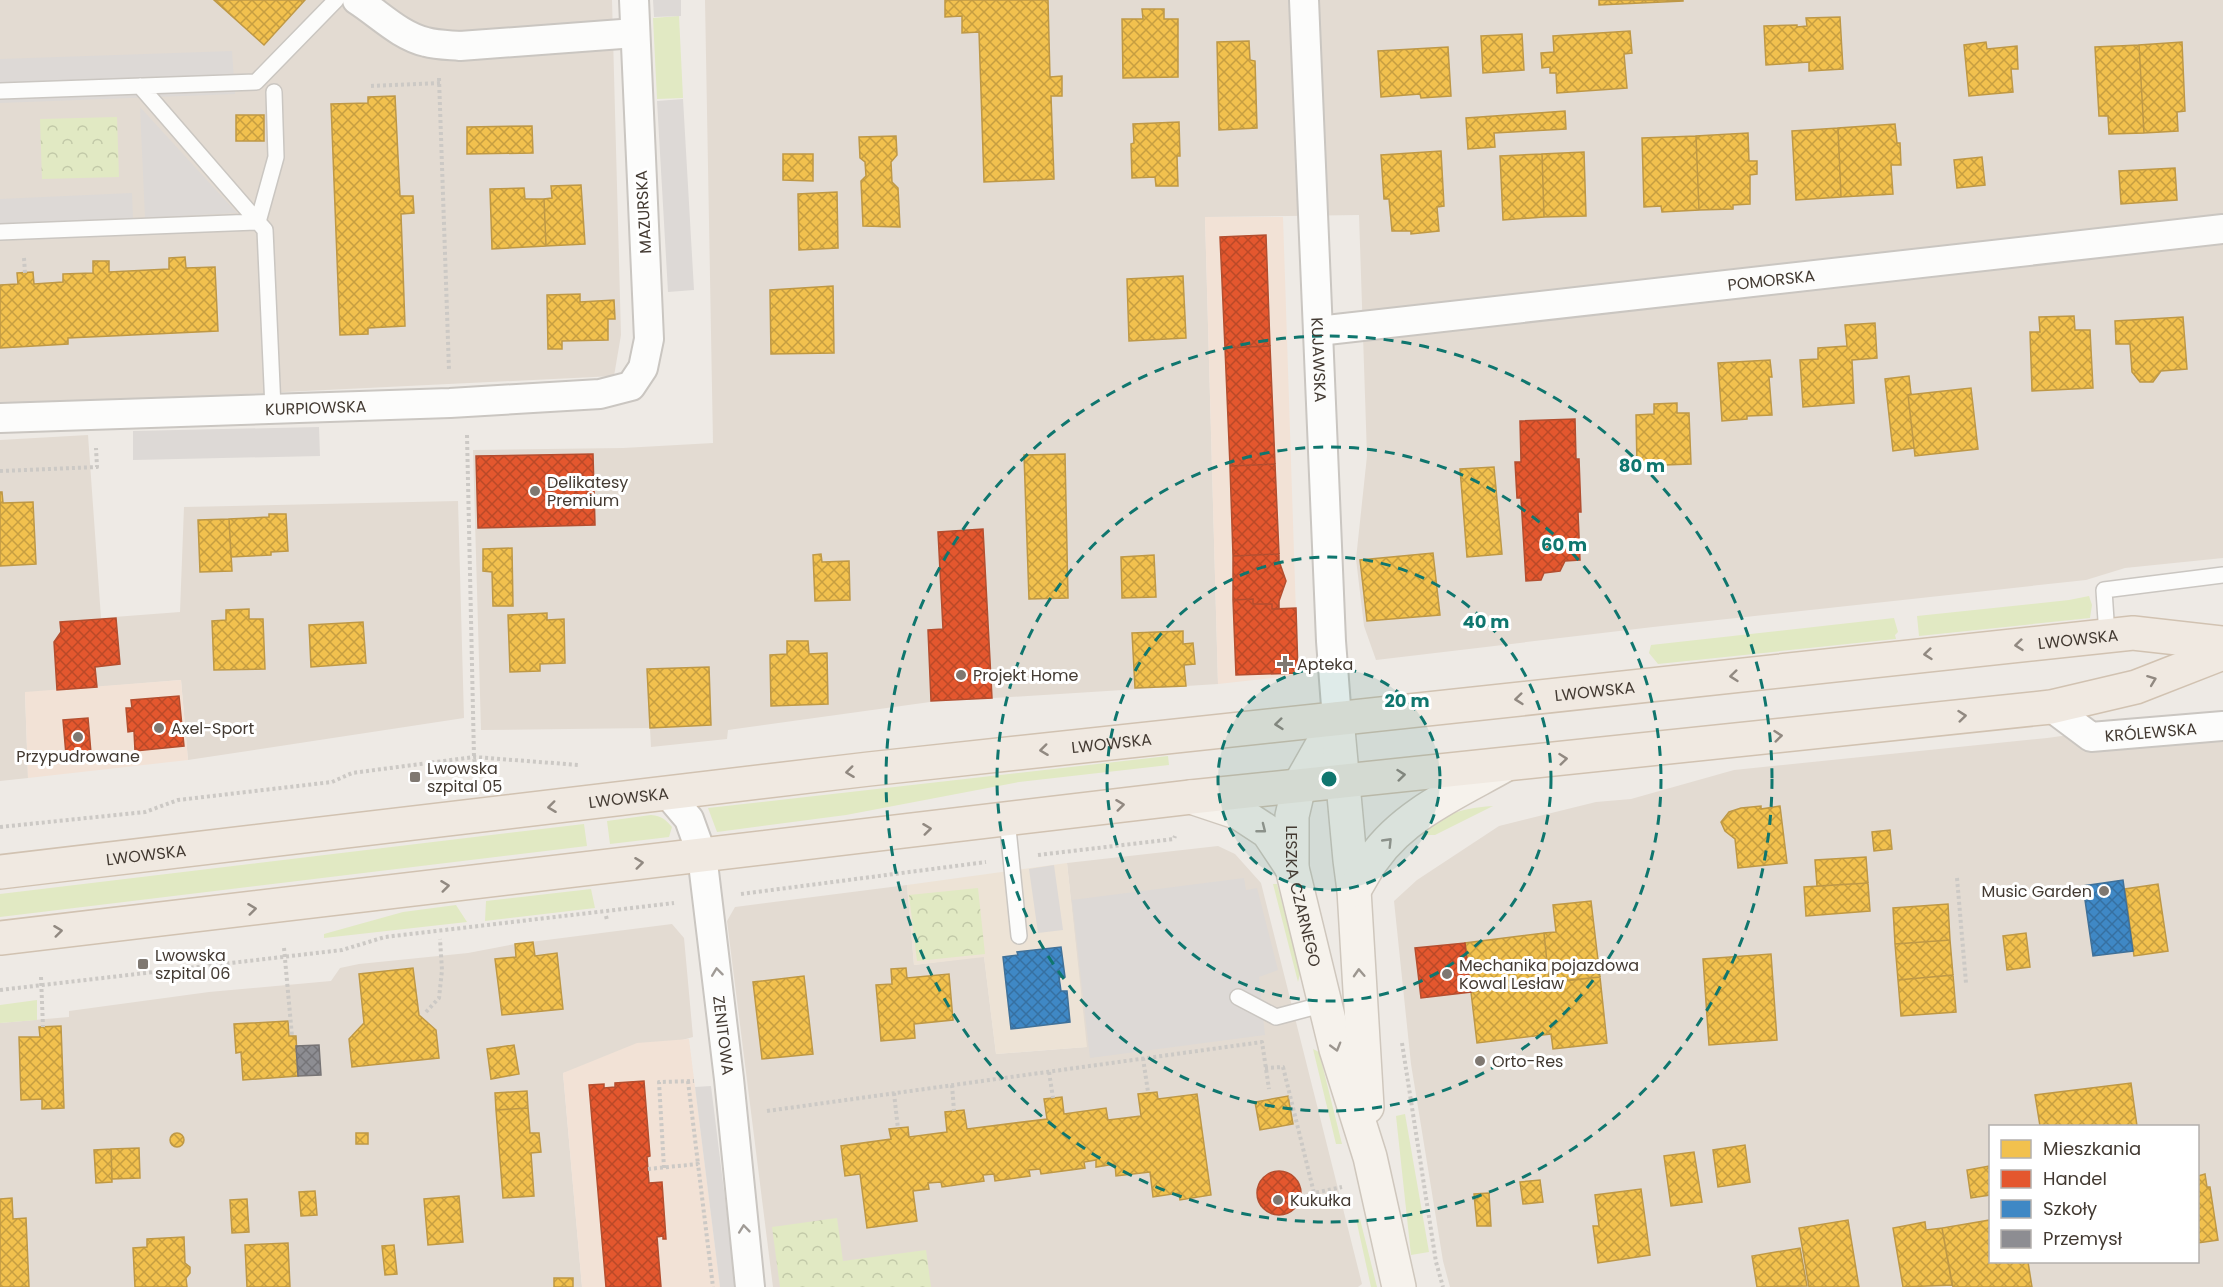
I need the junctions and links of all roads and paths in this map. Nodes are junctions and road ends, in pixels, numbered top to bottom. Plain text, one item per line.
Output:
1 (336, 0) edge
2 (357, 0) edge
3 (634, 0) edge
4 (1304, 0) edge
5 (635, 33) junction
6 (438, 44) junction
7 (440, 84) junction
8 (140, 86) junction
9 (371, 86) dead end
10 (0, 91) edge
11 (274, 92) dead end
12 (258, 222) junction
13 (2223, 229) edge
14 (0, 232) edge
15 (1318, 331) junction
16 (632, 386) joint
17 (458, 402) junction
18 (273, 408) junction
19 (94, 414) junction
20 (0, 418) edge
21 (0, 471) edge
22 (2223, 575) edge
23 (2107, 636) junction
24 (2223, 643) edge
25 (2223, 653) edge
26 (2051, 707) junction
27 (1337, 719) junction
28 (2223, 726) edge
29 (1505, 765) junction
30 (476, 774) dead end
31 (1343, 781) junction
32 (1299, 786) junction
33 (667, 793) junction
34 (1191, 797) junction
35 (1007, 819) junction
36 (702, 855) junction
37 (1010, 859) junction
38 (1292, 868) junction
39 (0, 872) edge
40 (1958, 878) dead end
41 (1354, 890) junction
42 (708, 898) junction
43 (1019, 936) dead end
44 (0, 938) edge
45 (440, 939) dead end
46 (284, 948) dead end
47 (284, 958) junction
48 (41, 977) dead end
49 (1966, 983) dead end
50 (42, 985) junction
51 (0, 990) edge
52 (1238, 997) dead end
53 (1324, 1004) junction
54 (426, 1012) dead end
55 (43, 1027) dead end
56 (292, 1036) dead end
57 (1401, 1041) dead end
58 (1143, 1059) junction
59 (1265, 1068) junction
60 (1049, 1072) junction
61 (688, 1081) junction
62 (694, 1081) dead end
63 (952, 1085) junction
64 (1269, 1089) dead end
65 (1148, 1092) dead end
66 (894, 1093) junction
67 (1053, 1098) dead end
68 (954, 1111) dead end
69 (733, 1116) junction
70 (898, 1129) dead end
71 (1370, 1157) junction
72 (698, 1164) junction
73 (664, 1168) junction
74 (648, 1169) dead end
75 (1343, 1186) dead end
76 (713, 1287) edge
77 (750, 1287) edge
78 (1399, 1287) edge
79 (1443, 1287) edge

1 - 8 lane
2 - 6 street
3 - 5 street, MAZURSKA
4 - 15 street, KUJAWSKA
5 - 6 street
5 - 16 street, MAZURSKA
6 - 7 path
7 - 9 path
7 - 17 path
8 - 10 lane
8 - 12 lane
11 - 12 lane
12 - 14 lane
12 - 18 lane
13 - 15 street, POMORSKA
15 - 27 street, KUJAWSKA
16 - 17 street, KURPIOWSKA
17 - 18 street, KURPIOWSKA
17 - 30 path
18 - 19 street, KURPIOWSKA
19 - 20 street, KURPIOWSKA
19 - 21 path
22 - 23 lane
23 - 24 main road, LWOWSKA
23 -> 27 main road, LWOWSKA
26 -> 25 main road
26 - 28 street, KRÓLEWSKA
29 -> 26 main road
27 - 31 street, LESZKA CZARNEGO
27 - 32 street, LESZKA CZARNEGO
27 -> 33 main road, LWOWSKA
31 -> 29 main road
41 -> 29 street
31 - 32 main road
31 - 41 street, LESZKA CZARNEGO
32 - 34 main road
32 - 38 street, LESZKA CZARNEGO
33 - 36 street, ZENITOWA
33 -> 39 main road, LWOWSKA
35 -> 34 main road
34 - 37 path
34 -> 38 street
36 -> 35 main road
35 - 37 lane
36 - 42 street, ZENITOWA
44 -> 36 main road
37 - 42 path
37 - 43 lane
38 - 53 street, LESZKA CZARNEGO
40 - 49 path
71 -> 41 street, LESZKA CZARNEGO
42 - 47 path
69 -> 42 street, ZENITOWA
45 - 54 path
46 - 47 path
47 - 50 path
47 - 56 path
48 - 50 path
50 - 51 path
50 - 55 path
52 - 53 lane
53 -> 71 street, LESZKA CZARNEGO
57 - 79 path
58 - 59 path
58 - 60 path
58 - 65 path
59 - 64 path
59 - 75 path
60 - 63 path
60 - 67 path
61 - 62 path
61 - 72 path
61 - 73 path
63 - 66 path
63 - 68 path
66 - 69 path
66 - 70 path
77 -> 69 street, ZENITOWA
71 - 78 street, LESZKA CZARNEGO
72 - 73 path
72 - 76 path
73 - 74 path

